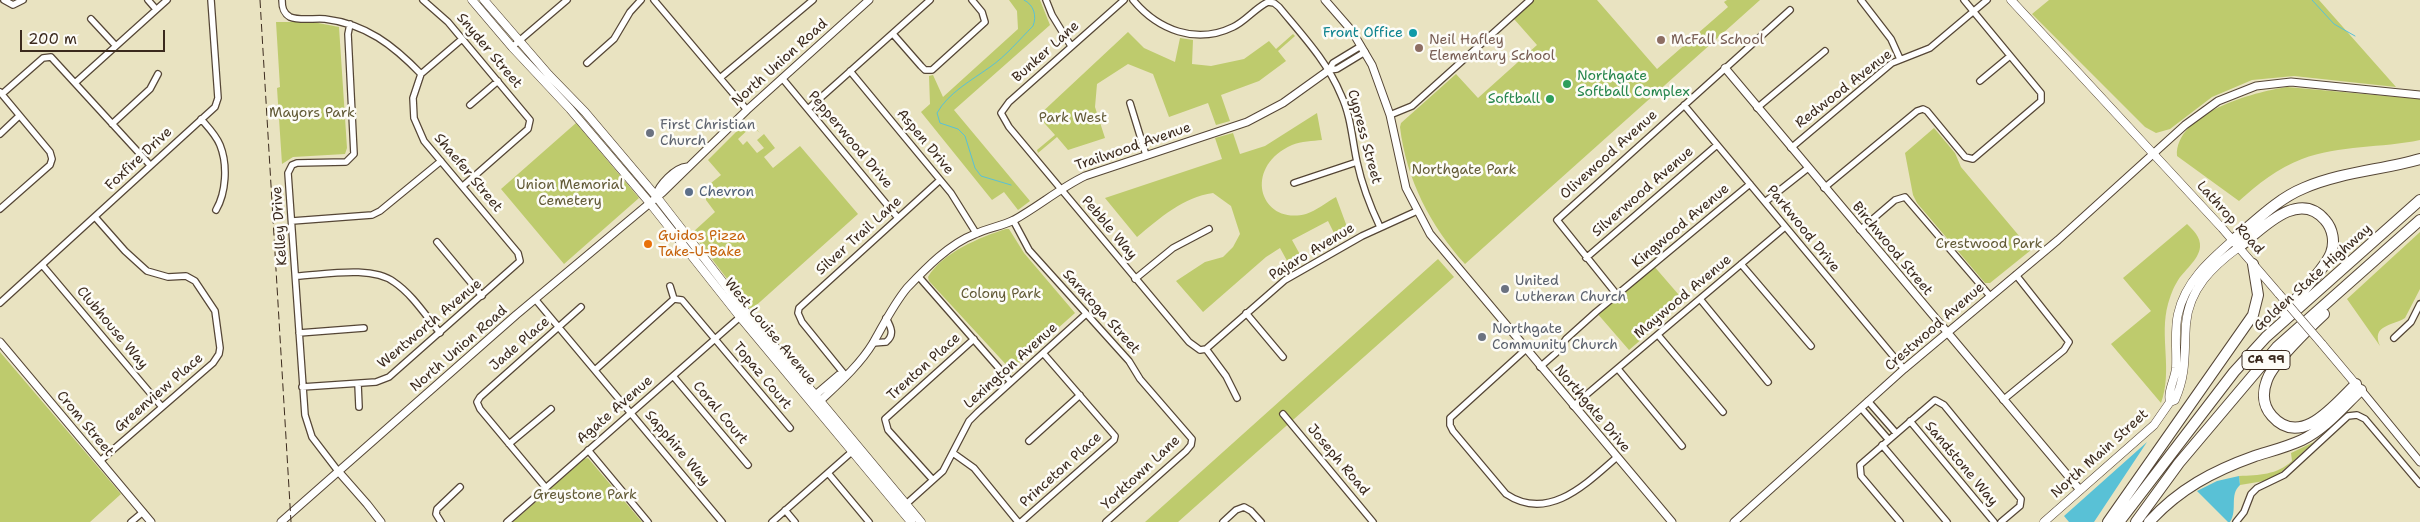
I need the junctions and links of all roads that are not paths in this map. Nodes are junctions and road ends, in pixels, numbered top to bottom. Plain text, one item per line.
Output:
1 (4, 0) edge
2 (23, 0) edge
3 (148, 0) edge
4 (167, 0) edge
5 (211, 0) edge
6 (282, 0) edge
7 (423, 0) edge
8 (472, 0) edge
9 (484, 0) edge
10 (567, 0) edge
11 (640, 0) edge
12 (654, 0) edge
13 (814, 0) edge
14 (869, 0) edge
15 (930, 0) edge
16 (972, 0) edge
17 (1046, 0) edge
18 (1124, 0) edge
19 (1133, 0) edge
20 (1325, 0) edge
21 (1530, 0) edge
22 (1861, 0) edge
23 (1964, 0) edge
24 (1987, 0) edge
25 (2011, 0) edge
26 (155, 8) junction
27 (1790, 10) dead end
28 (1974, 11) junction
29 (91, 19) dead end
30 (350, 24) junction
31 (893, 34) junction
32 (462, 39) junction
33 (519, 41) junction
34 (116, 46) junction
35 (1071, 46) junction
36 (512, 47) junction
37 (1363, 49) junction
38 (1825, 51) dead end
39 (2010, 56) junction
40 (1900, 59) junction
41 (587, 63) dead end
42 (1725, 68) junction
43 (1329, 70) junction
44 (850, 72) junction
45 (158, 74) dead end
46 (421, 74) junction
47 (720, 78) junction
48 (782, 78) junction
49 (498, 81) junction
50 (1980, 81) dead end
51 (75, 83) junction
52 (1, 93) edge
53 (2420, 95) edge
54 (1130, 103) dead end
55 (470, 105) dead end
56 (1684, 105) junction
57 (1757, 108) junction
58 (808, 109) junction
59 (747, 110) junction
60 (1001, 113) joint
61 (1390, 115) junction
62 (20, 116) junction
63 (201, 119) junction
64 (112, 124) junction
65 (0, 134) edge
66 (1717, 145) junction
67 (1791, 148) junction
68 (2154, 153) junction
69 (1146, 155) junction
70 (2420, 159) edge
71 (441, 161) junction
72 (1357, 162) junction
73 (150, 165) junction
74 (1808, 168) junction
75 (940, 180) junction
76 (1294, 183) dead end
77 (1750, 184) junction
78 (463, 186) junction
79 (1060, 188) junction
80 (1824, 188) junction
81 (656, 196) junction
82 (2420, 200) edge
83 (649, 202) junction
84 (1765, 202) junction
85 (0, 209) edge
86 (216, 210) dead end
87 (1417, 211) junction
88 (96, 217) junction
89 (898, 218) junction
90 (1013, 220) junction
91 (292, 221) junction
92 (2420, 222) edge
93 (1380, 227) junction
94 (1785, 227) junction
95 (1208, 229) dead end
96 (1860, 230) junction
97 (976, 233) junction
98 (436, 242) dead end
99 (2236, 244) junction
100 (515, 249) joint
101 (1586, 258) junction
102 (1741, 264) junction
103 (2253, 264) junction
104 (43, 266) junction
105 (2016, 275) junction
106 (296, 276) junction
107 (919, 277) junction
108 (1135, 279) junction
109 (670, 286) dead end
110 (482, 296) junction
111 (1618, 296) junction
112 (1990, 296) junction
113 (535, 299) junction
114 (674, 299) junction
115 (1700, 299) junction
116 (0, 303) edge
117 (2420, 304) edge
118 (581, 307) dead end
119 (1086, 314) junction
120 (1246, 314) junction
121 (740, 318) junction
122 (886, 318) junction
123 (559, 327) junction
124 (364, 328) dead end
125 (299, 333) junction
126 (440, 333) junction
127 (1946, 333) junction
128 (1658, 335) junction
129 (2266, 337) junction
130 (2394, 338) dead end
131 (715, 339) junction
132 (974, 339) junction
133 (0, 342) edge
134 (873, 343) junction
135 (1811, 346) dead end
136 (1206, 348) junction
137 (1525, 350) junction
138 (1043, 353) junction
139 (1283, 357) dead end
140 (1540, 367) junction
141 (1618, 369) junction
142 (1904, 369) junction
143 (595, 370) junction
144 (845, 374) junction
145 (673, 376) junction
146 (1011, 382) junction
147 (1768, 382) dead end
148 (358, 384) junction
149 (302, 387) junction
150 (2358, 387) junction
151 (1080, 395) junction
152 (1237, 398) dead end
153 (815, 400) junction
154 (2003, 400) junction
155 (1868, 402) junction
156 (162, 406) junction
157 (1574, 406) junction
158 (359, 407) dead end
159 (551, 408) dead end
160 (1861, 408) junction
161 (1723, 412) dead end
162 (630, 413) junction
163 (1283, 414) dead end
164 (1174, 417) joint
165 (1910, 421) junction
166 (790, 428) dead end
167 (1896, 433) junction
168 (1888, 439) junction
169 (1029, 441) dead end
170 (509, 444) junction
171 (1882, 444) junction
172 (1682, 446) dead end
173 (855, 448) junction
174 (588, 450) junction
175 (953, 453) junction
176 (1616, 457) junction
177 (100, 461) junction
178 (2420, 462) edge
179 (748, 465) dead end
180 (338, 472) junction
181 (828, 473) junction
182 (933, 480) junction
183 (2420, 484) edge
184 (460, 487) dead end
185 (546, 488) junction
186 (2080, 490) junction
187 (903, 507) junction
188 (785, 510) junction
189 (143, 512) junction
190 (132, 522) edge
191 (151, 522) edge
192 (281, 522) edge
193 (381, 522) edge
194 (441, 522) edge
195 (507, 522) edge
196 (648, 522) edge
197 (722, 522) edge
198 (772, 522) edge
199 (795, 522) edge
200 (869, 522) edge
201 (911, 522) edge
202 (921, 522) edge
203 (1020, 522) edge
204 (1106, 522) edge
205 (1223, 522) edge
206 (1261, 522) edge
207 (1373, 522) edge
208 (1672, 522) edge
209 (1734, 522) edge
210 (1900, 522) edge
211 (1947, 522) edge
212 (1994, 522) edge
213 (2002, 522) edge
214 (2044, 522) edge
215 (2108, 522) edge
216 (2120, 522) edge
217 (2136, 522) edge
218 (2149, 522) edge
219 (2236, 522) edge

1 - 2 street
3 - 26 street
4 - 26 street
5 - 63 street, Foxfire Drive
6 - 30 street
7 - 32 street, Snyder Street
8 - 36 main road, West Louise Avenue
9 - 33 main road, West Louise Avenue
10 - 33 street
11 - 41 street
12 - 47 street
13 - 47 street
14 - 48 street, North Union Road
15 - 31 street
16 - 31 street
17 - 35 street
18 - 35 street, Bunker Lane
19 - 43 street, Cypress Street
20 - 37 street, Northgate Drive
21 - 61 street
22 - 40 street
23 - 28 street
24 - 28 street, Redwood Avenue
25 - 68 main road, Lathrop Road
26 - 34 street
27 - 42 street, Olivewood Avenue
28 - 39 street
28 - 40 street, Redwood Avenue
29 - 34 street
30 - 46 street
30 - 91 street, Kelley Drive
31 - 44 street
32 - 46 street
32 - 49 street, Snyder Street
33 - 36 street
33 - 81 main road, West Louise Avenue
34 - 51 street
35 - 60 street, Bunker Lane
36 - 83 main road, West Louise Avenue
37 - 43 street, Trailwood Avenue
37 - 61 street, Northgate Drive
38 - 57 street
39 - 50 street
39 - 80 street
40 - 67 street, Redwood Avenue
42 - 56 street, Olivewood Avenue
42 - 57 street, Birchwood Street
43 - 69 street, Trailwood Avenue
43 - 72 street, Cypress Street
44 - 58 street
44 - 75 street, Aspen Drive
45 - 64 street
46 - 71 street, Shaefer Street
47 - 59 street
48 - 58 street, Pepperwood Drive
48 - 59 street, North Union Road
49 - 55 street
49 - 78 street, Snyder Street
51 - 52 street
51 - 64 street
52 - 62 street
53 - 68 street, Crestwood Avenue
54 - 69 street
56 - 66 street, Parkwood Drive
56 - 101 street, Olivewood Avenue
57 - 67 street, Birchwood Street
58 - 89 street, Pepperwood Drive
59 - 81 street, North Union Road
60 - 79 street, Pebble Way
61 - 87 street, Northgate Drive
62 - 65 street
62 - 85 street
63 - 73 street, Foxfire Drive
63 - 86 street
64 - 73 street
66 - 77 street, Parkwood Drive
66 - 101 street, Silverwood Avenue
67 - 74 street, Birchwood Street
68 - 99 main road, Lathrop Road
68 - 105 street, Crestwood Avenue
69 - 79 street, Trailwood Avenue
70 - 99 highway
71 - 78 street, Shaefer Street
71 - 91 street
72 - 76 street
72 - 93 street, Cypress Street
73 - 88 street, Foxfire Drive
74 - 80 street, Birchwood Street
74 - 84 street
75 - 89 street, Silver Trail Lane
75 - 97 street, Aspen Drive
77 - 84 street, Parkwood Drive
77 - 111 street, Kingwood Avenue
78 - 100 street, Shaefer Street
79 - 90 street, Trailwood Avenue
79 - 108 street, Pebble Way
80 - 96 street, Birchwood Street
81 - 83 street, North Union Road
81 - 153 main road, West Louise Avenue
82 - 129 highway, Golden State Highway / CA 99
83 - 113 street, North Union Road
83 - 121 main road, West Louise Avenue
84 - 94 street, Parkwood Drive
87 - 93 street, Pajaro Avenue
87 - 137 street, Northgate Drive
88 - 104 street, Foxfire Drive
88 - 156 street, Greenview Place
89 - 144 street, Silver Trail Lane
90 - 97 street, Trailwood Avenue
90 - 119 street, Saratoga Street
91 - 106 street, Kelley Drive
92 - 150 highway
92 - 217 highway, Golden State Highway / CA 99
93 - 120 street, Pajaro Avenue
94 - 102 street, Maywood Avenue
94 - 142 street, Parkwood Drive
95 - 108 street
96 - 112 street
96 - 127 street, Birchwood Street
97 - 107 street, Trailwood Avenue
98 - 110 street
99 - 103 main road, Lathrop Road
99 - 129 highway
99 - 186 main road, North Main Street
100 - 110 street, Wentworth Avenue
101 - 111 street
102 - 115 street, Maywood Avenue
102 - 135 street
103 - 150 main road, Lathrop Road, bridge
103 - 215 highway
104 - 116 street, Foxfire Drive
104 - 156 street, Clubhouse Way
105 - 112 street, Crestwood Avenue
105 - 154 street
106 - 125 street, Kelley Drive
106 - 126 street
107 - 122 street, Trailwood Avenue
107 - 132 street
108 - 136 street, Pebble Way
109 - 114 street
110 - 126 street, Wentworth Avenue
111 - 140 street, Kingwood Avenue
112 - 127 street, Crestwood Avenue
113 - 123 street, Sapphire Way
113 - 180 street, North Union Road
114 - 131 street, Topaz Court
114 - 143 street
115 - 128 street, Maywood Avenue
115 - 147 street
117 - 130 street
118 - 123 street, Jade Place
119 - 138 street, Lexington Avenue
119 - 164 street, Saratoga Street
120 - 136 street, Pajaro Avenue
120 - 139 street
121 - 131 street, Agate Avenue
121 - 153 main road, West Louise Avenue
122 - 134 street, Trailwood Avenue
122 - 134 street, Trailwood Avenue
123 - 143 street, Sapphire Way
123 - 170 street, Jade Place
124 - 125 street
125 - 149 street, Kelley Drive
126 - 148 street, Wentworth Avenue
127 - 142 street, Crestwood Avenue
127 - 154 street, Birchwood Street
128 - 141 street, Maywood Avenue
128 - 161 street
129 - 216 highway, Golden State Highway / CA 99
131 - 145 street, Agate Avenue
131 - 166 street, Topaz Court
132 - 146 street
132 - 182 street, Trenton Place
133 - 177 street, Crom Street
134 - 144 street, Trailwood Avenue
136 - 152 street
137 - 140 street, Northgate Drive
137 - 176 street
138 - 146 street, Lexington Avenue
138 - 151 street
140 - 157 street, Northgate Drive
141 - 157 street, Maywood Avenue
141 - 172 street
142 - 155 street, Crestwood Avenue
143 - 162 street, Sapphire Way
144 - 153 street, Trailwood Avenue
145 - 162 street, Agate Avenue
145 - 179 street, Coral Court
146 - 175 street, Lexington Avenue
148 - 149 street, Wentworth Avenue
148 - 158 street
149 - 180 street, Kelley Drive
150 - 178 street, Lathrop Road
150 - 218 highway
151 - 169 street
151 - 203 street, Princeton Place
153 - 173 main road, West Louise Avenue
154 - 186 street, Birchwood Street
155 - 160 street, Crestwood Avenue
155 - 167 street
156 - 177 street, Greenview Place
157 - 176 street, Northgate Drive
159 - 170 street
160 - 168 street
160 - 209 street, Crestwood Avenue
162 - 174 street, Agate Avenue
162 - 197 street, Sapphire Way
163 - 207 street, Joseph Road
164 - 204 street, Yorktown Lane
165 - 167 street
165 - 212 street, Sandstone Way
165 - 213 street
167 - 168 street
168 - 171 street
170 - 185 street
171 - 210 street
171 - 211 street
173 - 181 street
173 - 187 main road, West Louise Avenue
174 - 185 street, Agate Avenue
174 - 196 street
175 - 182 street, Lexington Avenue
175 - 203 street
176 - 208 street, Northgate Drive
177 - 189 street, Crom Street
180 - 192 street, North Union Road
180 - 193 street
181 - 188 street
181 - 200 street
182 - 187 street, Lexington Avenue
183 - 219 street
184 - 194 street
185 - 195 street, Agate Avenue
186 - 214 main road, North Main Street
187 - 201 main road, West Louise Avenue
187 - 202 main road, West Louise Avenue
188 - 198 street
188 - 199 street
189 - 190 street
189 - 191 street, Crom Street
205 - 206 street

